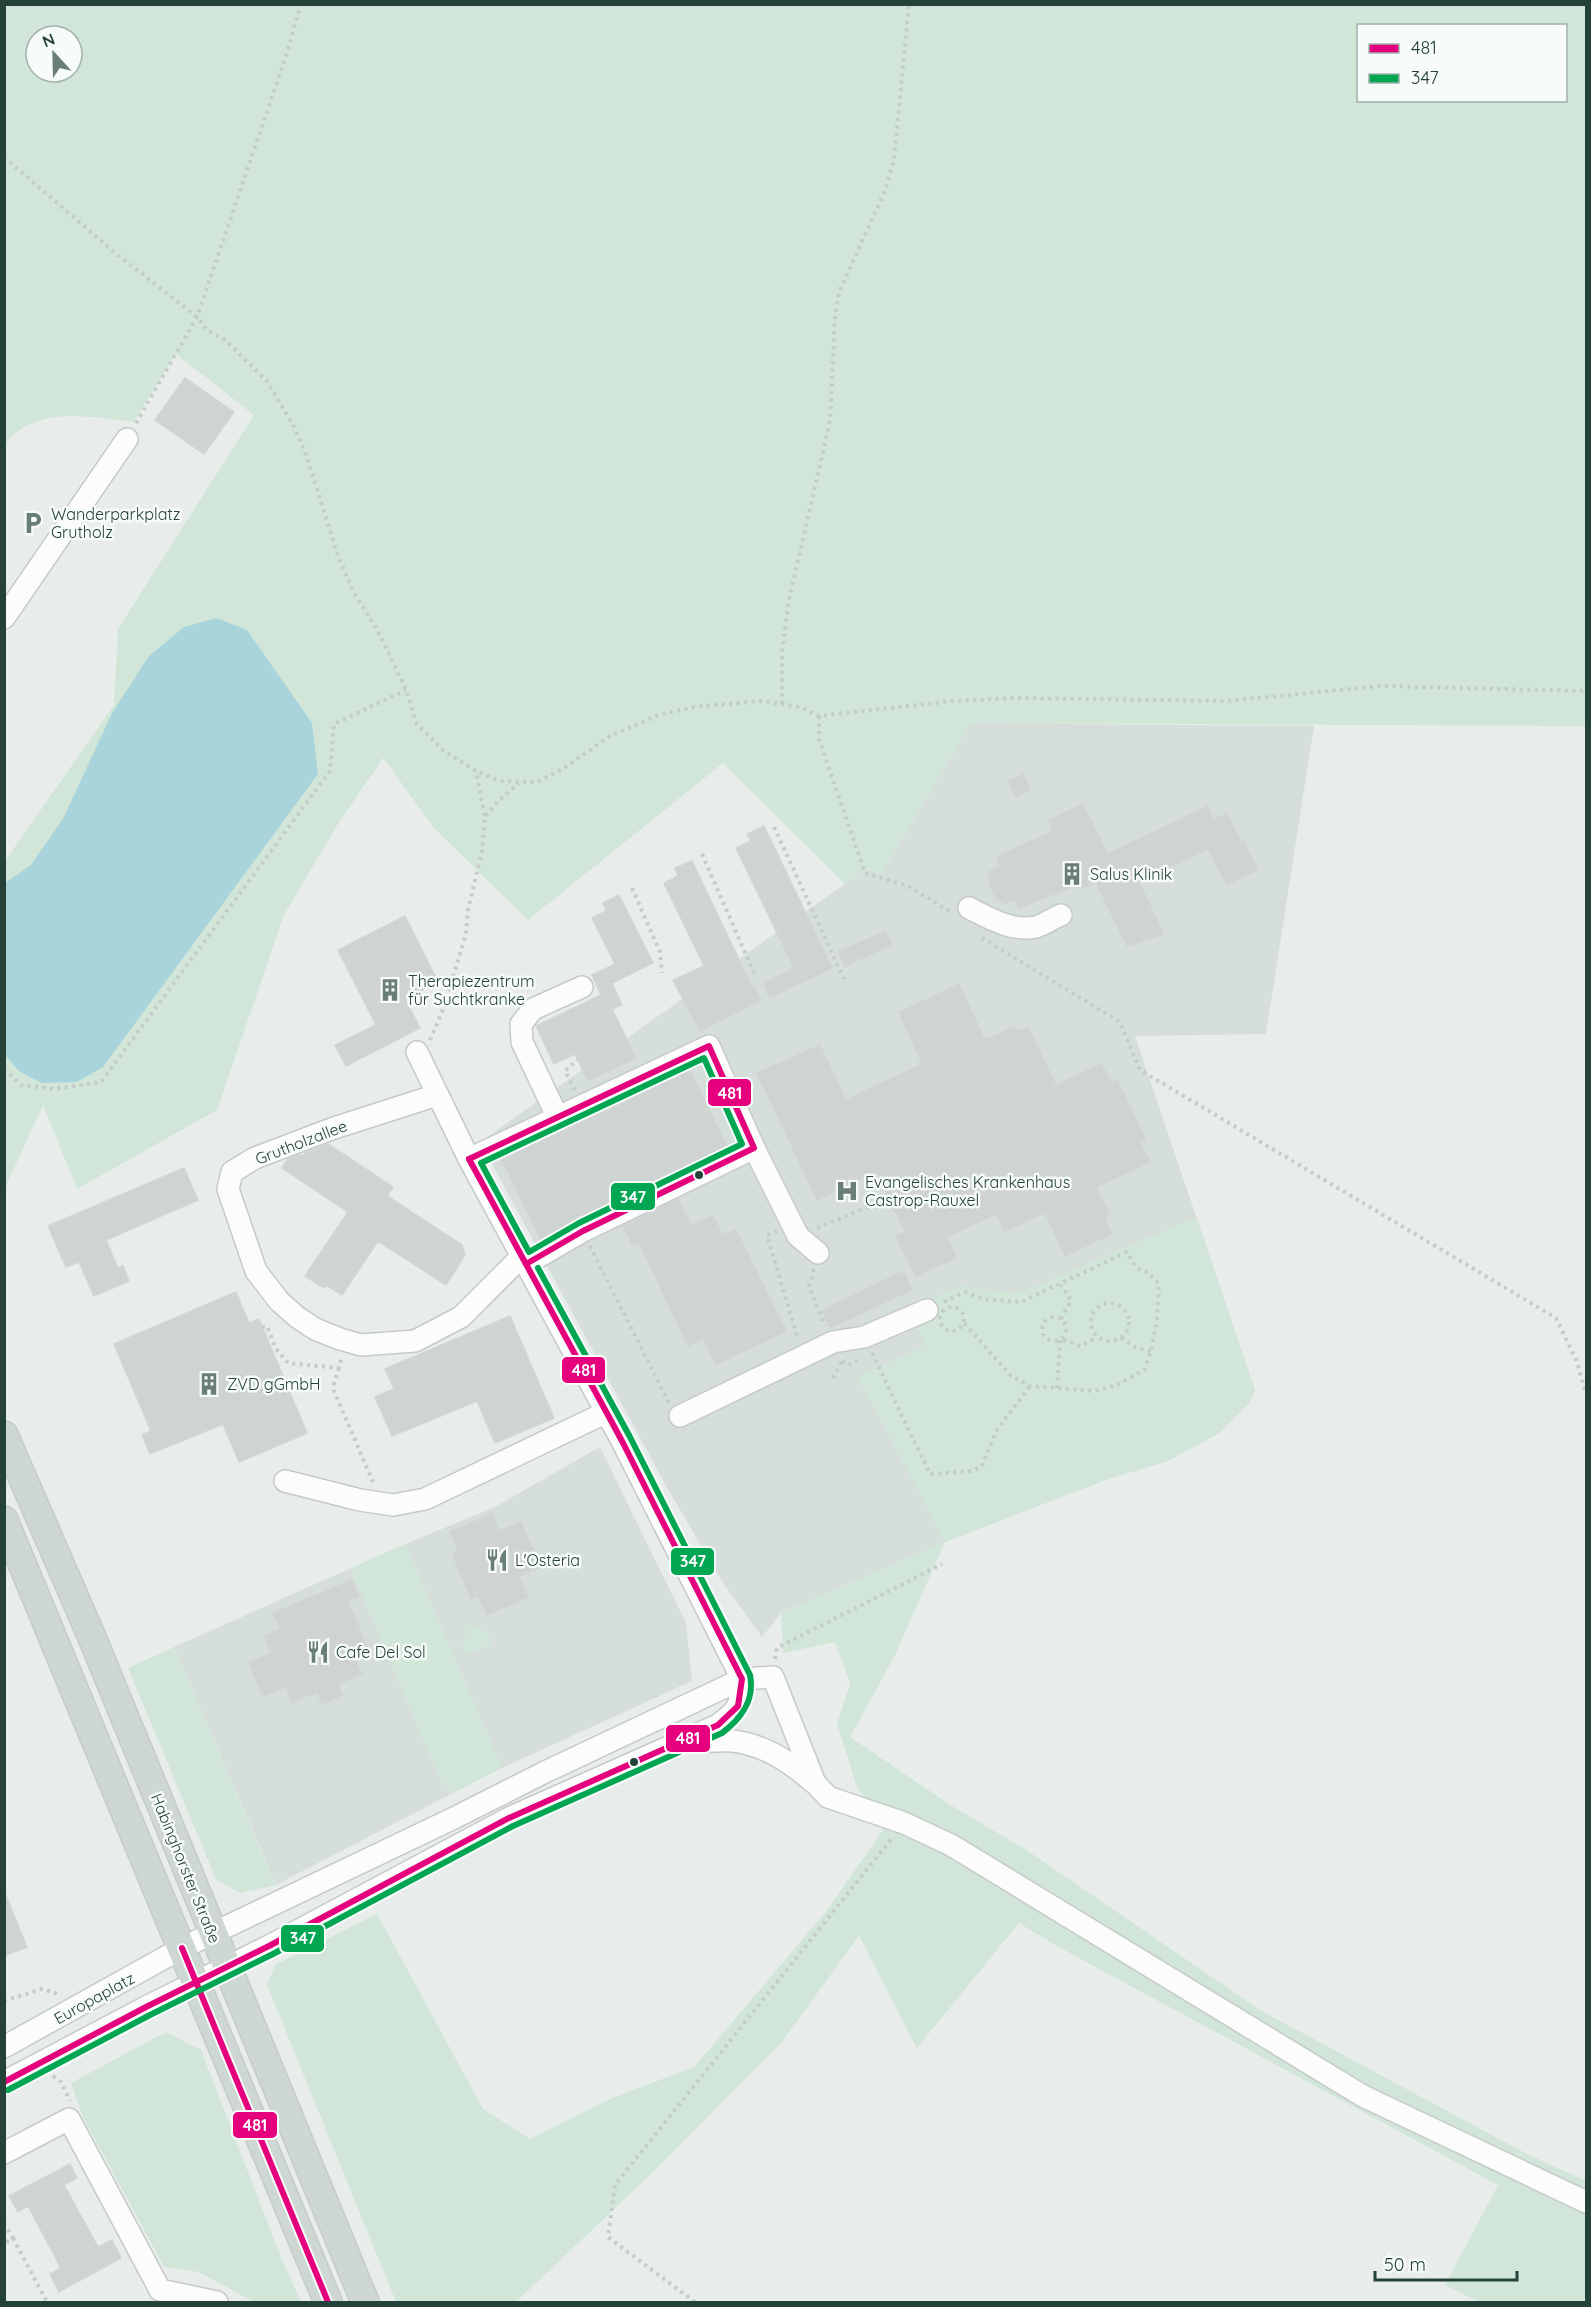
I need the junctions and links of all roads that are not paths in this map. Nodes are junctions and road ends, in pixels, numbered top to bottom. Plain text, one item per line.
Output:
1 (127, 439) road end
2 (4, 618) edge
3 (961, 911) road end
4 (1061, 915) dead end
5 (582, 987) dead end
6 (417, 1052) road end
7 (437, 1095) junction
8 (558, 1118) junction
9 (754, 1148) junction
10 (469, 1159) junction
11 (818, 1253) dead end
12 (524, 1260) junction
13 (927, 1310) road end
14 (675, 1410) road end
15 (607, 1412) junction
16 (4, 1435) edge
17 (285, 1481) dead end
18 (4, 1520) edge
19 (742, 1679) junction
20 (681, 1742) junction
21 (815, 1783) junction
22 (213, 1934) junction
23 (182, 1948) junction
24 (226, 1967) junction
25 (196, 1982) junction
26 (4, 2047) edge
27 (4, 2082) edge
28 (4, 2153) edge
29 (1587, 2202) edge
30 (217, 2302) edge
31 (328, 2302) edge
32 (365, 2302) edge

1 - 2 street
3 - 4 street
5 - 8 street
6 - 7 street
7 - 10 street
7 - 12 street, Grutholzallee
8 - 9 street
8 - 10 street
9 - 11 street
9 - 12 street, Grutholzallee
10 - 12 street
12 - 15 street
13 - 14 street
15 - 17 street
15 - 19 street
16 - 22 main road, Habinghorster Straße
18 - 23 main road, Habinghorster Straße
19 - 20 street
19 - 21 street
19 - 22 street
20 - 21 street
20 - 24 street
21 - 29 street
22 - 23 street
22 - 24 main road, Habinghorster Straße
23 - 25 main road, Habinghorster Straße
23 - 26 street, Europaplatz
24 - 25 street
24 - 32 main road, Habinghorster Straße
25 - 27 street, Europaplatz
25 - 31 main road, Habinghorster Straße
28 - 30 street

